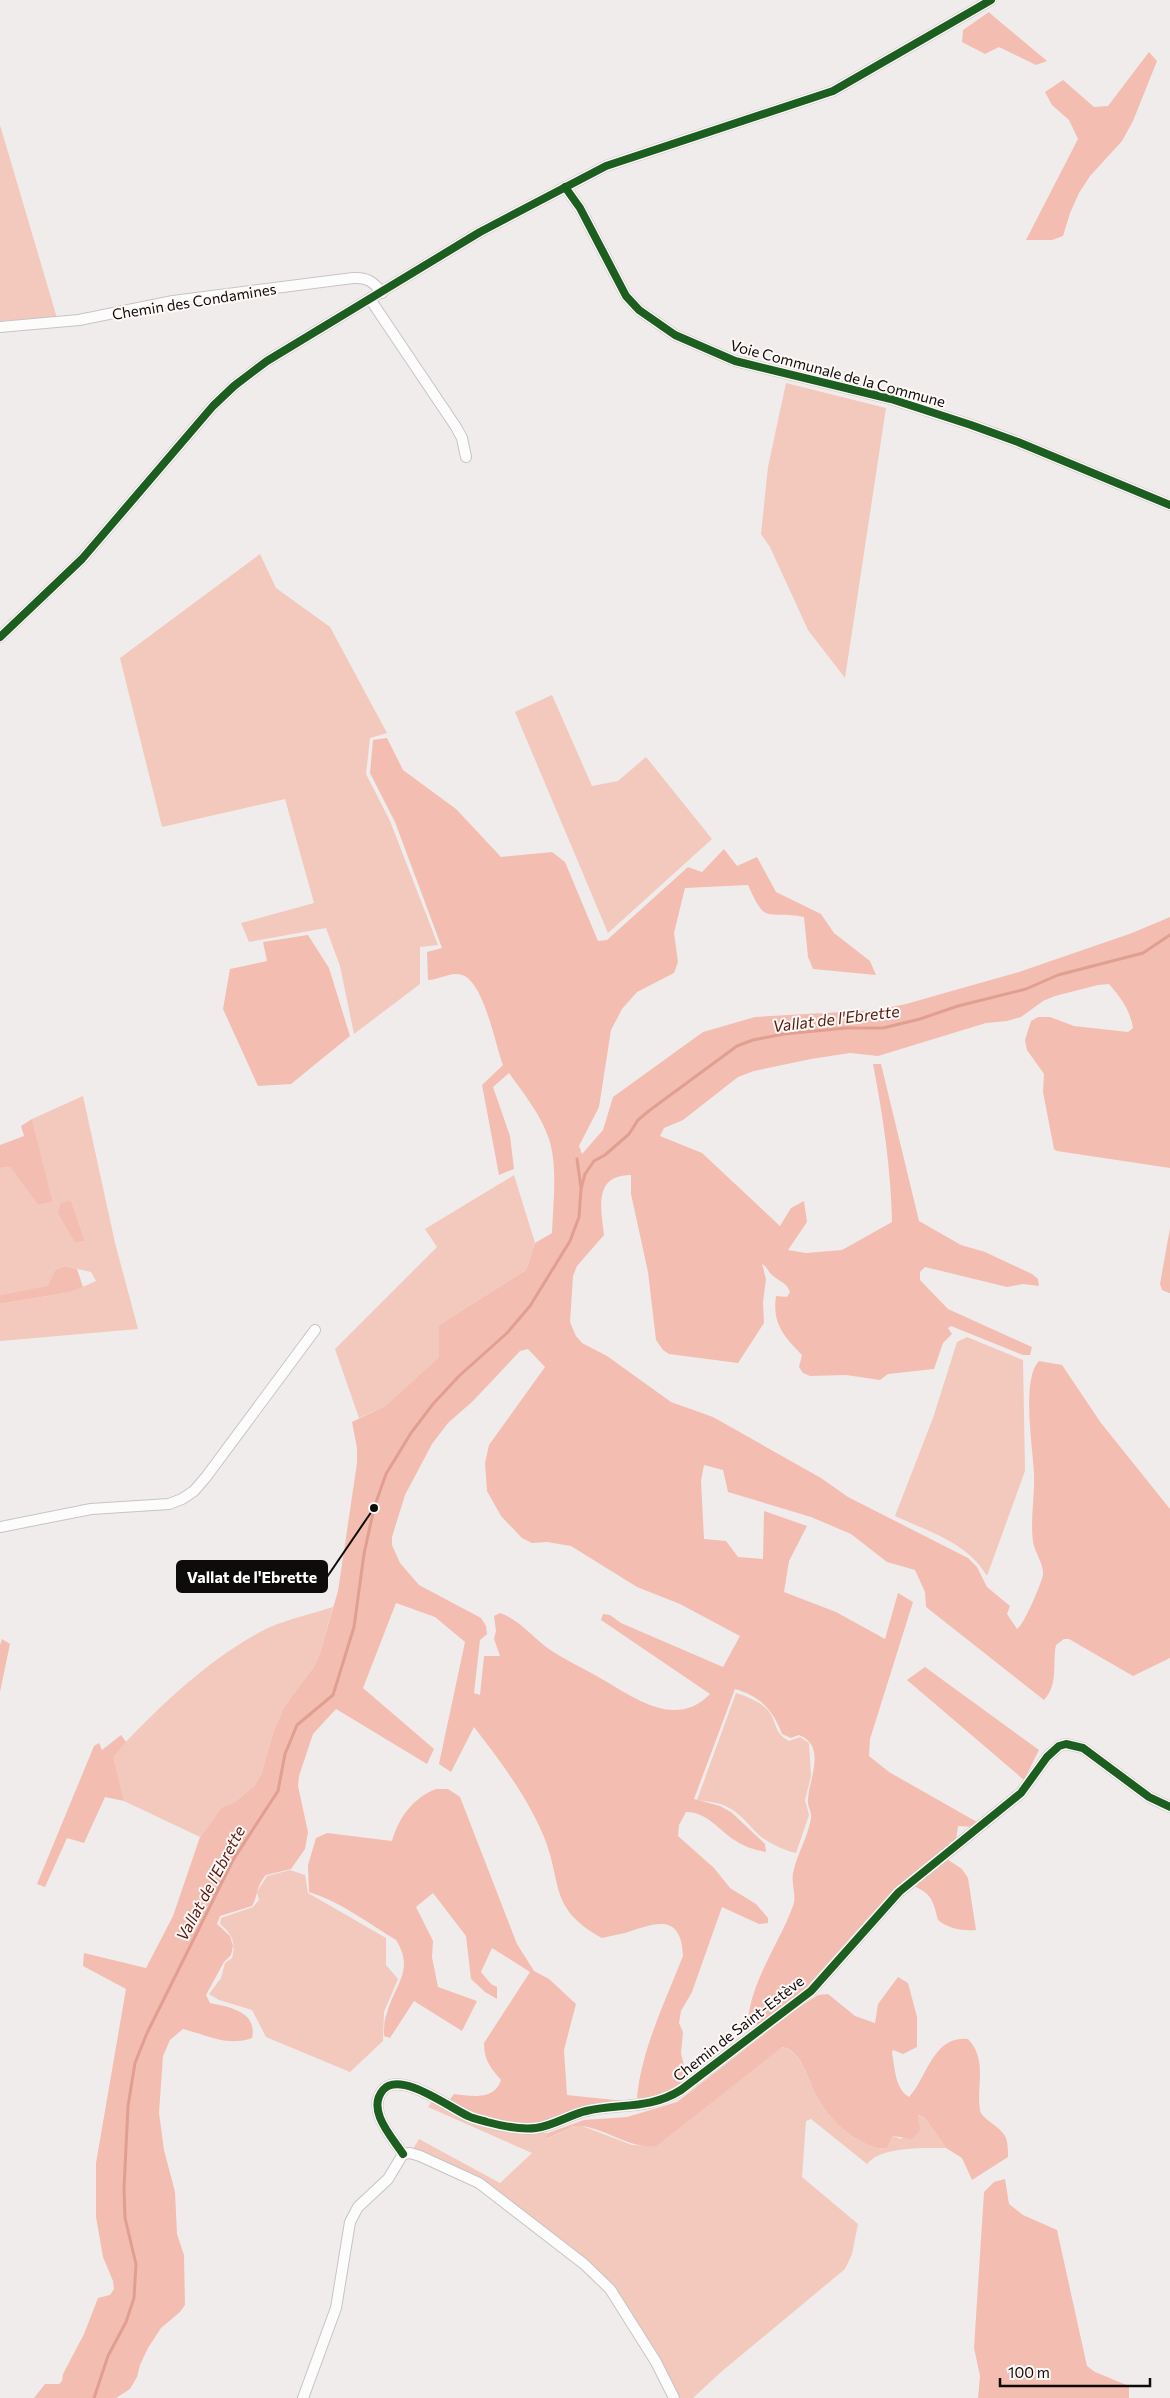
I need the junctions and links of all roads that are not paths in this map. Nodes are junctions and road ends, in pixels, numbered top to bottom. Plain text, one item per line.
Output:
1 (991, 0) edge
2 (565, 187) junction
3 (382, 292) junction
4 (370, 299) junction
5 (0, 327) edge
6 (466, 457) dead end
7 (1170, 505) edge
8 (0, 637) edge
9 (316, 1330) dead end
10 (0, 1527) edge
11 (1170, 1807) edge
12 (403, 2154) junction
13 (303, 2398) edge
14 (674, 2398) edge

1 - 2 street
2 - 3 street
2 - 7 street, Voie Communale de la Commune
3 - 4 street
3 - 5 street, Chemin des Condamines
4 - 6 street
4 - 8 street
9 - 10 street
11 - 12 street, Chemin de Saint-Estève
12 - 13 street
12 - 14 street

